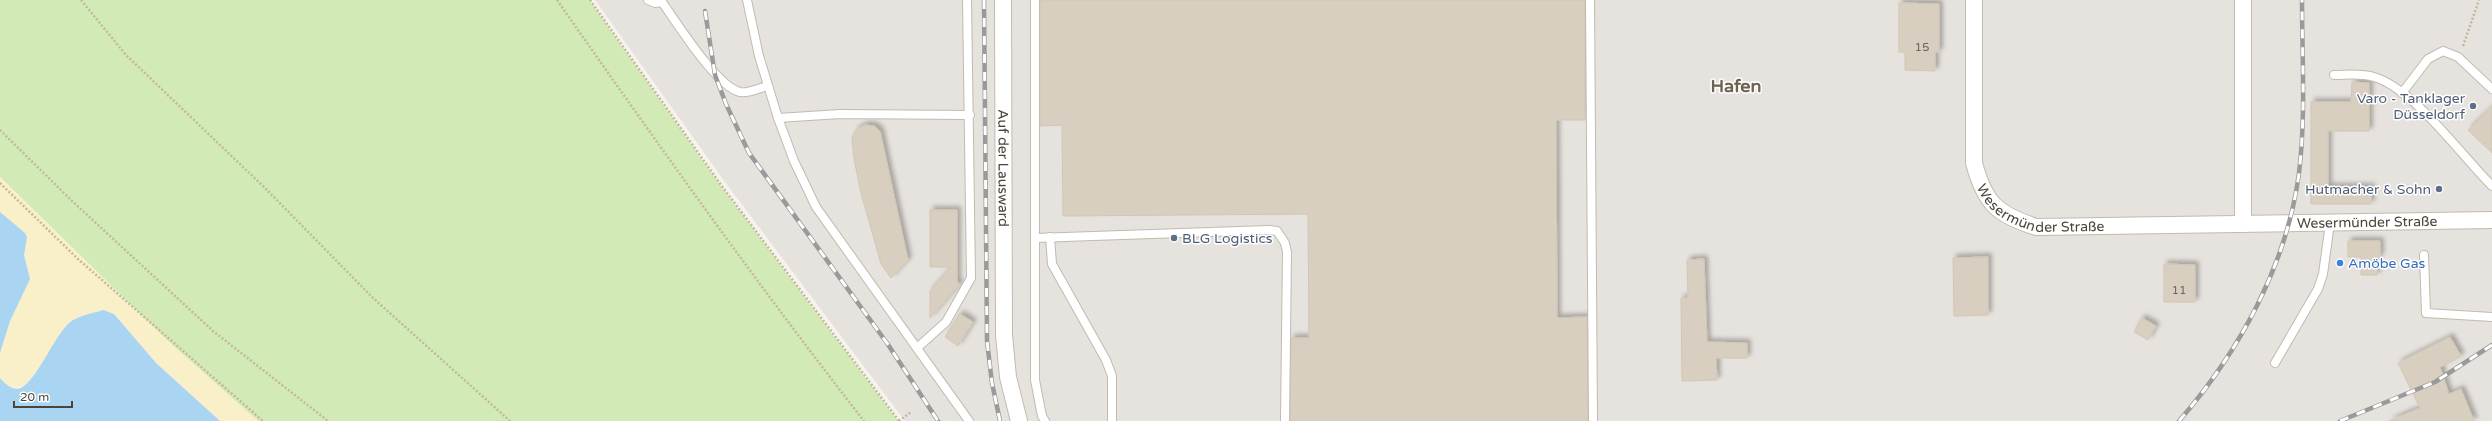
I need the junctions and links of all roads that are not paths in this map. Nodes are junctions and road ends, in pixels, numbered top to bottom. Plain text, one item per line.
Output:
1 (648, 0) edge
2 (747, 0) edge
3 (967, 0) edge
4 (1003, 0) edge
5 (1035, 0) edge
6 (1590, 0) edge
7 (1974, 0) edge
8 (2243, 0) edge
9 (663, 1) edge
10 (2334, 75) dead end
11 (767, 86) junction
12 (2492, 89) edge
13 (2402, 93) junction
14 (970, 115) junction
15 (778, 118) junction
16 (2492, 186) edge
17 (2492, 220) edge
18 (2330, 223) junction
19 (2243, 224) junction
20 (1050, 237) junction
21 (1035, 238) junction
22 (2424, 255) dead end
23 (2492, 318) edge
24 (917, 348) junction
25 (2275, 362) dead end
26 (969, 421) edge
27 (1019, 421) edge
28 (1045, 421) edge
29 (1112, 421) edge
30 (1285, 421) edge
31 (1593, 421) edge

1 - 9 lane
2 - 11 lane
3 - 14 lane
4 - 27 street, Auf der Lausward
5 - 21 lane
6 - 31 lane
7 - 19 street, Wesermünder Straße
8 - 19 street
9 - 11 lane
10 - 13 lane
11 - 15 lane
12 - 13 lane
13 - 16 lane
14 - 15 lane
14 - 24 lane
15 - 24 lane
17 - 18 street, Wesermünder Straße
18 - 19 street, Wesermünder Straße
18 - 25 lane
20 - 21 lane
20 - 29 lane
20 - 30 lane
21 - 28 lane
22 - 23 lane
24 - 26 lane

